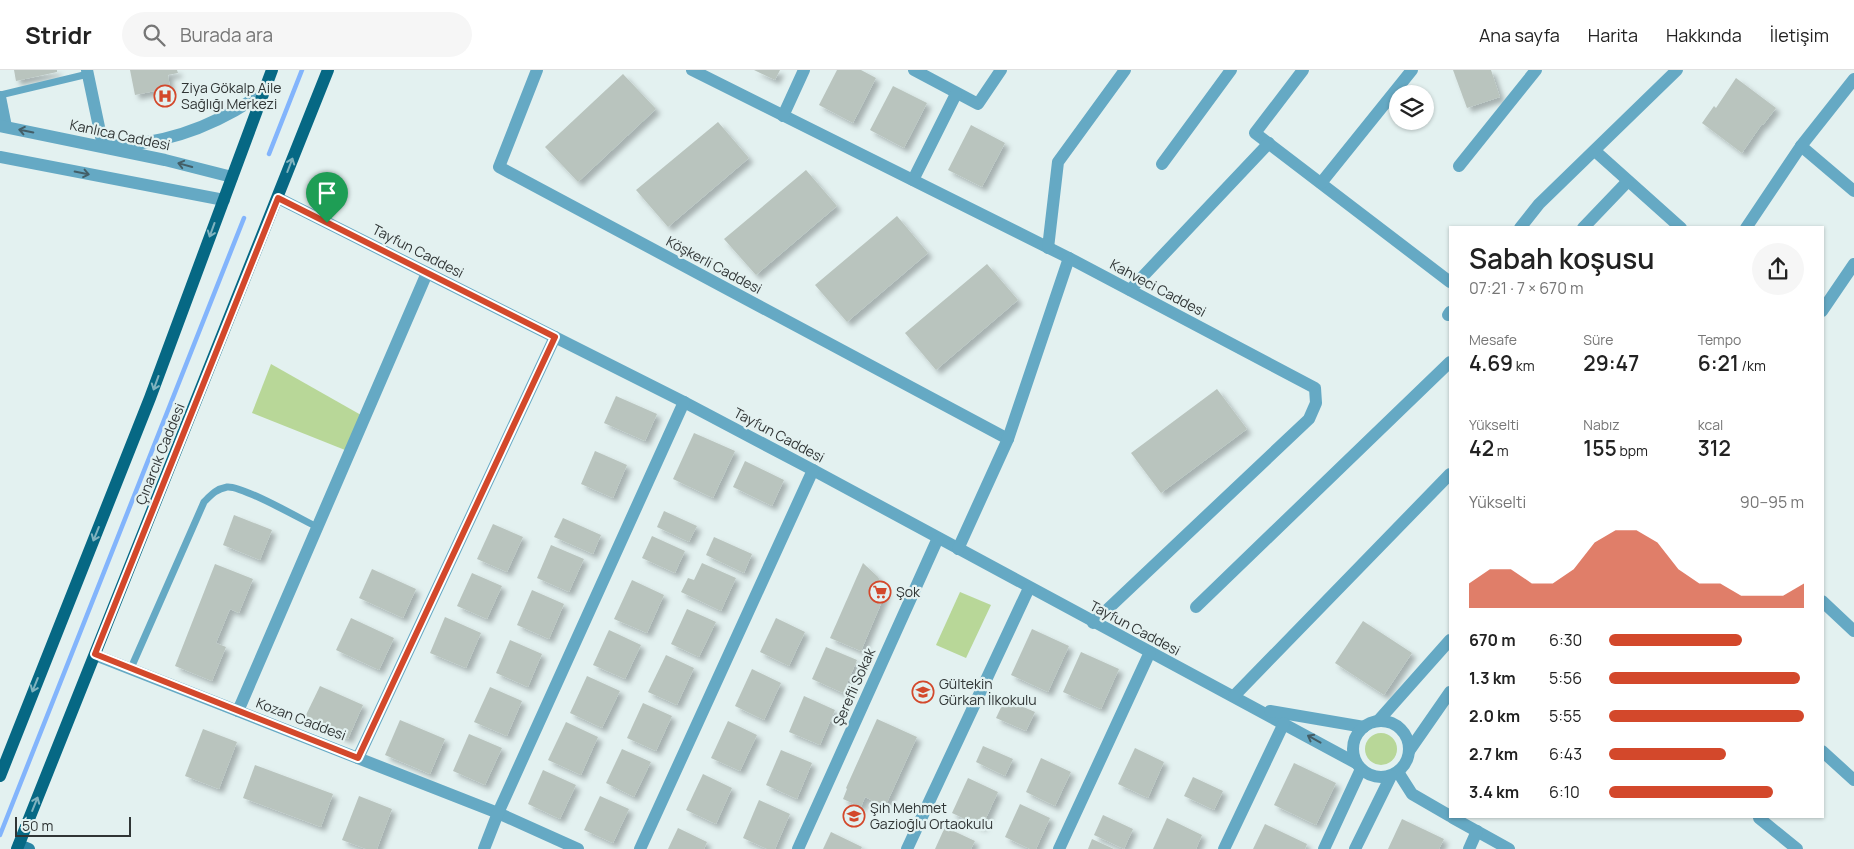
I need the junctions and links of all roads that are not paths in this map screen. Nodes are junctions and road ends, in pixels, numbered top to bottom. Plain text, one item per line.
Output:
1 (272, 70) edge
2 (328, 70) edge
3 (537, 70) edge
4 (692, 70) edge
5 (804, 70) edge
6 (914, 70) edge
7 (1001, 70) edge
8 (1125, 70) edge
9 (1231, 70) edge
10 (1303, 70) edge
11 (1412, 70) edge
12 (1536, 70) edge
13 (1677, 70) edge
14 (88, 72) edge
15 (1854, 79) edge
16 (264, 92) junction
17 (956, 94) junction
18 (0, 96) edge
19 (783, 116) junction
20 (3, 126) edge
21 (1269, 143) junction
22 (103, 146) junction
23 (1801, 146) junction
24 (1595, 151) junction
25 (0, 157) edge
26 (1162, 164) dead end
27 (1460, 166) dead end
28 (232, 177) junction
29 (913, 180) junction
30 (1628, 181) junction
31 (1321, 183) junction
32 (1854, 191) edge
33 (278, 198) junction
34 (224, 200) junction
35 (1522, 226) edge
36 (1585, 226) edge
37 (1679, 226) edge
38 (1747, 226) edge
39 (1048, 248) junction
40 (1069, 258) junction
41 (1854, 264) edge
42 (427, 272) junction
43 (1449, 281) edge
44 (1130, 290) junction
45 (1824, 307) edge
46 (555, 337) junction
47 (1449, 363) edge
48 (684, 402) junction
49 (1008, 439) junction
50 (813, 470) junction
51 (1449, 475) edge
52 (317, 528) junction
53 (938, 538) junction
54 (958, 549) junction
55 (1029, 588) junction
56 (1824, 603) edge
57 (1196, 607) dead end
58 (1093, 623) junction
59 (1854, 631) edge
60 (1449, 641) edge
61 (1150, 652) junction
62 (95, 654) junction
63 (131, 668) junction
64 (1449, 693) edge
65 (1234, 696) junction
66 (1261, 710) junction
67 (238, 711) junction
68 (1378, 721) junction
69 (1284, 723) junction
70 (1364, 727) junction
71 (1409, 751) junction
72 (1824, 753) edge
73 (358, 758) junction
74 (1359, 766) junction
75 (1, 772) edge
76 (1395, 774) junction
77 (1854, 780) edge
78 (498, 813) junction
79 (1449, 815) edge
80 (1453, 818) edge
81 (1758, 818) edge
82 (1477, 831) junction
83 (22, 848) edge
84 (484, 849) edge
85 (578, 849) edge
86 (640, 849) edge
87 (798, 849) edge
88 (907, 849) edge
89 (1059, 849) edge
90 (1224, 849) edge
91 (1324, 849) edge
92 (1356, 849) edge
93 (1469, 849) edge
94 (1509, 849) edge
95 (1797, 849) edge

1 - 16 main road
33 -> 2 main road, Çınarcık Caddesi
3 - 49 street, Köşkerli Caddesi
4 - 19 street, Kahveci Caddesi
5 - 19 street
6 - 17 street
7 - 17 street
8 - 39 street
9 - 26 street
10 - 21 street
11 - 31 street
12 - 27 street
13 - 24 street
14 - 18 lane
14 - 22 street
15 - 23 street
16 - 22 street
16 - 28 main road
17 - 29 street
18 - 20 street
19 - 29 street, Kahveci Caddesi
22 -> 20 street, Kanlıca Caddesi
21 - 31 street
21 - 44 street
28 -> 22 street, Kanlıca Caddesi
23 - 32 street
23 - 38 street
24 - 30 street
24 - 35 street
25 -> 34 street
28 - 34 main road
29 - 39 street, Kahveci Caddesi
30 - 36 street
30 - 37 street
31 - 43 street
33 - 42 street, Tayfun Caddesi
33 - 62 main road, Çınarcık Caddesi
34 -> 75 main road
39 - 40 street, Kahveci Caddesi
40 - 44 street, Kahveci Caddesi
40 - 49 street
41 - 45 street
42 - 46 street, Tayfun Caddesi
42 - 52 street
44 - 58 street, Kahveci Caddesi
46 - 48 street, Tayfun Caddesi
46 - 73 street
47 - 57 street
48 - 50 street, Tayfun Caddesi
48 - 78 street
49 - 54 street
50 - 53 street, Tayfun Caddesi
50 - 86 street
51 - 65 street
52 - 63 lane
52 - 67 street
53 - 54 street, Tayfun Caddesi
53 - 87 street, Şerefli Sokak
54 - 55 street, Tayfun Caddesi
55 - 58 street, Tayfun Caddesi
55 - 88 street
56 - 59 street
58 - 61 street, Tayfun Caddesi
60 - 68 street
61 - 65 street, Tayfun Caddesi
61 - 89 street
62 - 63 street, Kozan Caddesi
83 -> 62 main road, Çınarcık Caddesi
63 - 67 street, Kozan Caddesi
64 - 71 street
65 - 66 street, Tayfun Caddesi
66 - 69 street, Tayfun Caddesi
66 - 70 street
67 - 73 street, Kozan Caddesi
68 - 70 street
68 - 71 street
74 -> 69 street, Tayfun Caddesi
69 - 90 street
70 - 74 street
71 - 76 street
72 - 77 street
73 - 78 street, Kozan Caddesi
74 - 76 street
74 - 91 street
76 - 79 street
76 - 92 street
78 - 84 street
78 - 85 street, Kozan Caddesi
80 - 82 street
81 - 95 street
82 - 93 street
82 - 94 street

